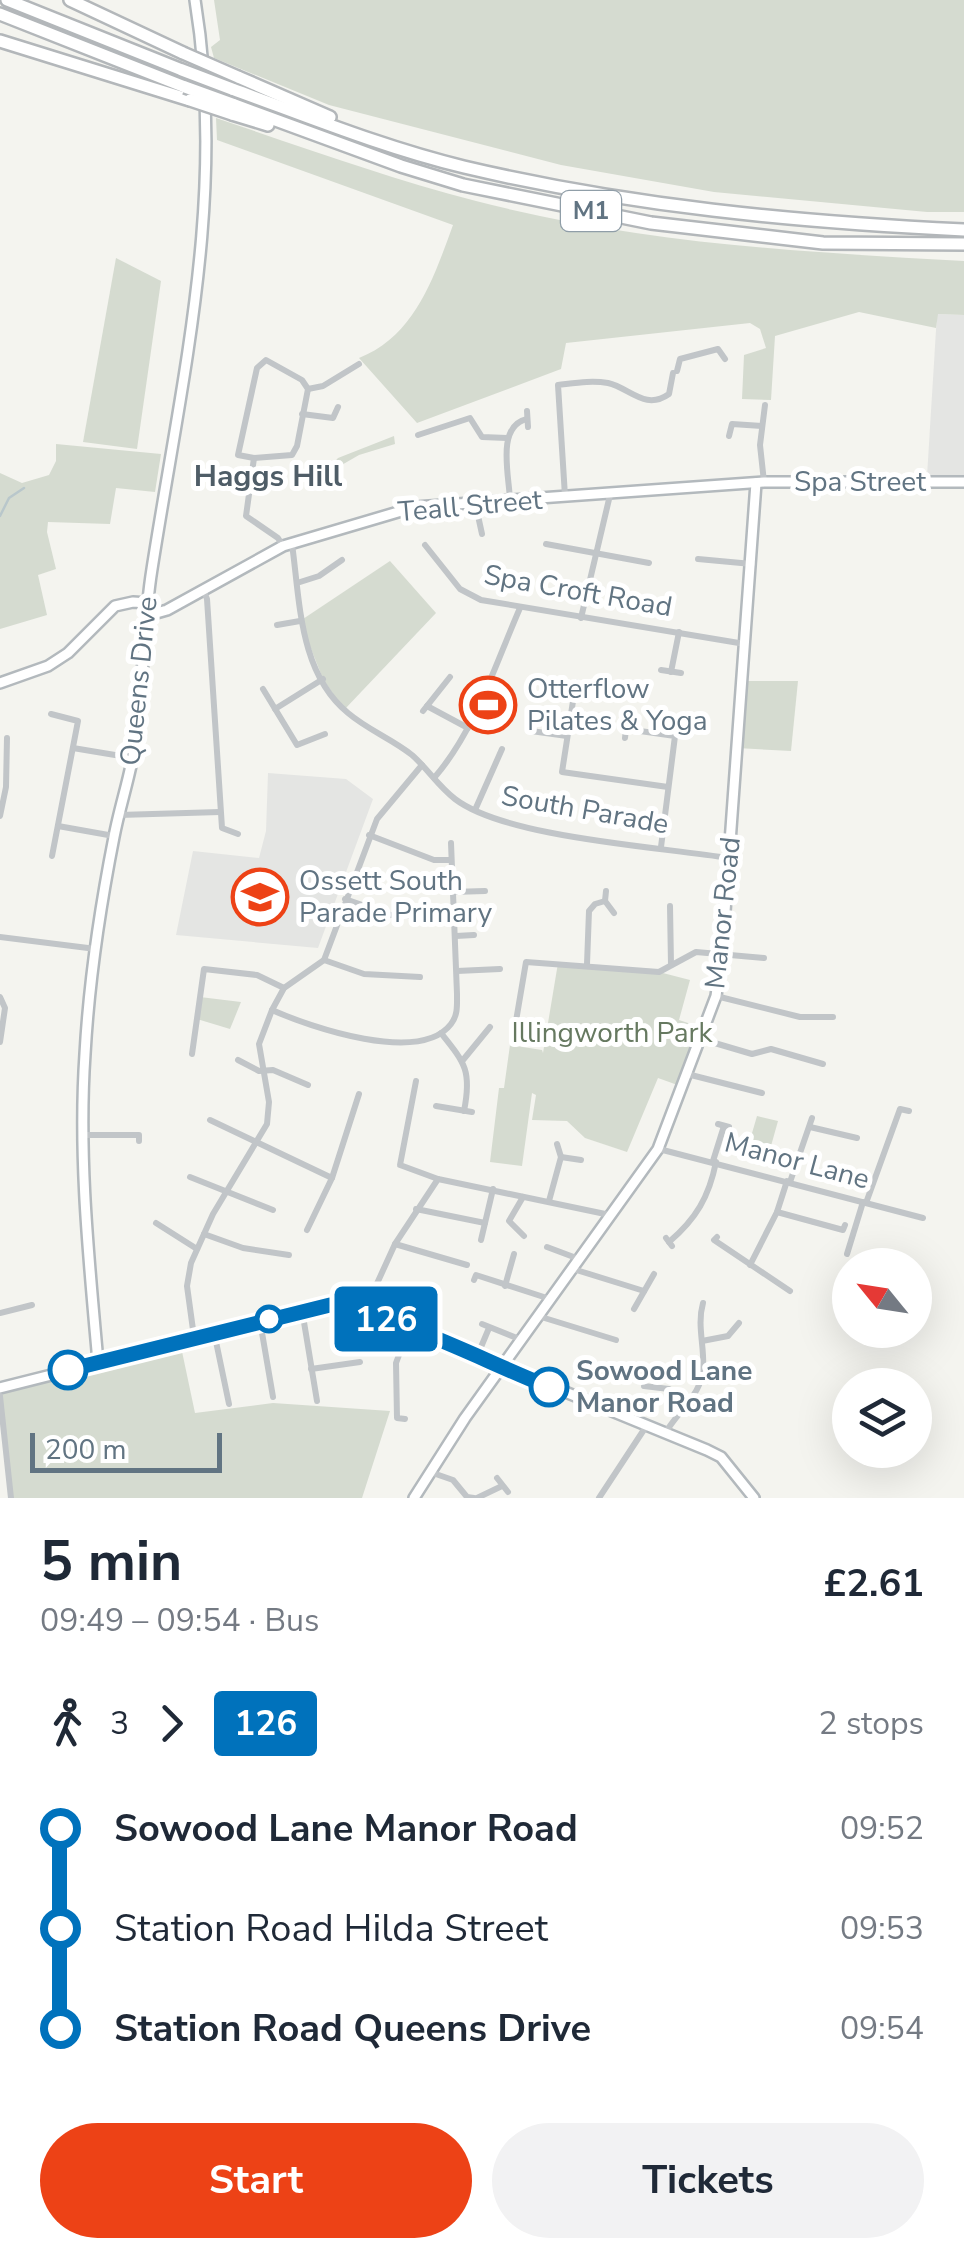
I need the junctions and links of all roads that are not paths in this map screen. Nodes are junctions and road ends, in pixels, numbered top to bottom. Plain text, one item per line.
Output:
1 (7, 0) edge
2 (70, 0) edge
3 (195, 0) edge
4 (0, 14) edge
5 (0, 41) edge
6 (235, 84) junction
7 (188, 93) junction
8 (964, 230) edge
9 (964, 244) edge
10 (724, 360) dead end
11 (359, 364) dead end
12 (308, 389) junction
13 (765, 405) dead end
14 (338, 407) dead end
15 (302, 414) junction
16 (527, 419) dead end
17 (762, 426) junction
18 (423, 431) dead end
19 (729, 436) dead end
20 (507, 438) junction
21 (254, 458) junction
22 (760, 482) junction
23 (964, 482) edge
24 (610, 495) junction
25 (565, 497) junction
26 (510, 501) junction
27 (475, 502) junction
28 (479, 531) dead end
29 (425, 544) dead end
30 (546, 544) dead end
31 (287, 545) junction
32 (596, 553) junction
33 (698, 558) dead end
34 (342, 560) dead end
35 (649, 563) dead end
36 (752, 564) junction
37 (298, 583) junction
38 (203, 589) junction
39 (148, 604) junction
40 (520, 608) junction
41 (285, 614) dead end
42 (146, 616) junction
43 (581, 618) junction
44 (300, 622) junction
45 (287, 624) junction
46 (277, 625) dead end
47 (679, 632) junction
48 (744, 644) junction
49 (661, 670) dead end
50 (671, 672) junction
51 (681, 673) dead end
52 (450, 677) dead end
53 (323, 679) junction
54 (0, 683) edge
55 (263, 688) dead end
56 (598, 688) dead end
57 (275, 709) junction
58 (51, 714) dead end
59 (468, 728) junction
60 (531, 731) dead end
61 (324, 734) dead end
62 (7, 736) edge
63 (568, 736) junction
64 (625, 738) dead end
65 (73, 748) junction
66 (502, 750) dead end
67 (133, 758) junction
68 (422, 766) junction
69 (434, 778) junction
70 (668, 787) junction
71 (2, 803) edge
72 (475, 810) junction
73 (220, 812) junction
74 (119, 814) junction
75 (0, 816) edge
76 (58, 826) junction
77 (238, 834) dead end
78 (370, 835) junction
79 (114, 836) junction
80 (451, 843) dead end
81 (662, 847) junction
82 (52, 856) dead end
83 (730, 858) junction
84 (451, 860) junction
85 (485, 891) dead end
86 (606, 891) dead end
87 (452, 892) junction
88 (345, 899) junction
89 (606, 901) junction
90 (670, 906) dead end
91 (614, 913) dead end
92 (421, 916) dead end
93 (474, 935) dead end
94 (456, 936) junction
95 (0, 938) edge
96 (96, 949) junction
97 (722, 952) junction
98 (764, 958) dead end
99 (324, 960) junction
100 (587, 964) junction
101 (671, 966) junction
102 (500, 969) dead end
103 (457, 970) junction
104 (420, 977) dead end
105 (284, 988) junction
106 (716, 996) junction
107 (0, 997) edge
108 (272, 1010) junction
109 (833, 1017) dead end
110 (516, 1021) dead end
111 (490, 1027) dead end
112 (440, 1033) junction
113 (701, 1039) junction
114 (0, 1042) edge
115 (192, 1054) dead end
116 (238, 1060) dead end
117 (463, 1060) junction
118 (824, 1064) dead end
119 (264, 1069) junction
120 (688, 1074) junction
121 (416, 1081) dead end
122 (308, 1085) dead end
123 (762, 1093) dead end
124 (359, 1094) dead end
125 (436, 1106) dead end
126 (909, 1111) dead end
127 (210, 1120) dead end
128 (724, 1125) dead end
129 (852, 1127) dead end
130 (83, 1135) junction
131 (139, 1141) dead end
132 (260, 1142) junction
133 (556, 1144) dead end
134 (658, 1149) junction
135 (561, 1156) junction
136 (581, 1160) dead end
137 (715, 1162) junction
138 (190, 1177) dead end
139 (332, 1178) junction
140 (438, 1178) junction
141 (788, 1182) junction
142 (493, 1190) junction
143 (226, 1192) junction
144 (523, 1197) junction
145 (549, 1201) junction
146 (865, 1202) junction
147 (416, 1209) junction
148 (273, 1210) dead end
149 (777, 1212) junction
150 (611, 1215) junction
151 (923, 1218) dead end
152 (156, 1223) dead end
153 (484, 1223) junction
154 (845, 1225) dead end
155 (307, 1230) dead end
156 (204, 1234) junction
157 (524, 1236) dead end
158 (717, 1237) dead end
159 (481, 1240) dead end
160 (282, 1242) dead end
161 (669, 1242) dead end
162 (394, 1244) junction
163 (547, 1247) dead end
164 (849, 1248) edge
165 (198, 1249) junction
166 (514, 1254) dead end
167 (580, 1260) junction
168 (467, 1265) dead end
169 (750, 1265) junction
170 (573, 1269) junction
171 (654, 1274) dead end
172 (474, 1280) dead end
173 (505, 1286) junction
174 (644, 1291) junction
175 (790, 1291) dead end
176 (550, 1299) junction
177 (703, 1304) dead end
178 (32, 1305) dead end
179 (634, 1309) dead end
180 (302, 1310) junction
181 (0, 1312) edge
182 (364, 1312) junction
183 (538, 1316) junction
184 (260, 1321) junction
185 (738, 1323) dead end
186 (408, 1328) junction
187 (214, 1332) junction
188 (194, 1337) junction
189 (522, 1340) junction
190 (616, 1340) dead end
191 (702, 1341) junction
192 (482, 1347) dead end
193 (98, 1362) junction
194 (360, 1362) dead end
195 (502, 1367) junction
196 (312, 1368) junction
197 (652, 1373) dead end
198 (0, 1388) edge
199 (0, 1396) edge
200 (273, 1398) dead end
201 (686, 1401) junction
202 (318, 1402) dead end
203 (229, 1404) dead end
204 (404, 1419) dead end
205 (646, 1425) junction
206 (666, 1432) junction
207 (2, 1451) edge
208 (430, 1472) junction
209 (502, 1485) dead end
210 (11, 1498) edge
211 (414, 1498) edge
212 (476, 1498) edge
213 (599, 1498) edge
214 (754, 1498) edge

1 - 6 highway, M1, bridge
2 - 6 highway, bridge
3 - 39 street, Queens Drive
4 - 7 highway, M1
5 - 7 highway
6 - 8 highway, M1
7 - 9 highway, M1, bridge
10 - 25 street
11 - 12 street
12 - 15 street
12 - 21 street
13 - 17 street
14 - 15 street
15 - 21 street
16 - 20 street
17 - 19 street
17 - 22 street
18 - 20 street
20 - 26 street
21 - 31 street
22 - 23 street, Spa Street
22 - 24 street, Teall Street
22 - 36 street, Manor Road
24 - 25 street, Teall Street
24 - 32 street
25 - 26 street, Teall Street
26 - 27 street, Teall Street
27 - 28 street
27 - 31 street, Teall Street
29 - 40 street, Spa Croft Road
30 - 32 street
31 - 37 street, South Parade
31 - 38 street, Teall Street
32 - 35 street
32 - 43 street
33 - 36 street
34 - 37 street
36 - 48 street, Manor Road
37 - 44 street, South Parade
38 - 42 street, Teall Street
38 - 73 street
39 - 42 street, Queens Drive
39 - 54 street
40 - 43 street, Spa Croft Road
40 - 59 street
41 - 45 street
42 - 67 street, Queens Drive
43 - 47 street, Spa Croft Road
44 - 45 street
44 - 53 street, South Parade
45 - 46 street
47 - 48 street, Spa Croft Road
47 - 50 street
48 - 83 street, Manor Road
49 - 50 street
50 - 51 street
52 - 59 street
53 - 57 street
53 - 68 street, South Parade
55 - 57 street
56 - 63 street
57 - 61 street
58 - 65 street
59 - 69 street
60 - 63 street
62 - 71 street
63 - 70 street
64 - 70 street
65 - 67 street
65 - 76 street
66 - 72 street
67 - 74 street, Queens Drive
68 - 69 street, South Parade
68 - 78 street
69 - 72 street, South Parade
70 - 81 street
71 - 75 street
72 - 81 street, South Parade
73 - 74 street
73 - 77 street
74 - 79 street, Queens Drive
76 - 79 street
76 - 82 street
78 - 84 street
78 - 88 street
79 - 96 street, Queens Drive
80 - 84 street
81 - 83 street, South Parade
83 - 97 street, Manor Road
84 - 87 street
85 - 87 street
86 - 89 street
87 - 94 street
88 - 92 street
88 - 99 street
89 - 91 street
89 - 100 street
90 - 101 street
93 - 94 street
94 - 103 street
95 - 96 street
96 - 130 street, Queens Drive
97 - 98 street
97 - 101 street
97 - 106 street, Manor Road
99 - 104 street
99 - 105 street
100 - 101 street
100 - 110 street
102 - 103 street
103 - 112 street
105 - 108 street
105 - 115 street
106 - 109 street
106 - 113 street, Manor Road
107 - 114 street
108 - 112 street
108 - 119 street
111 - 117 street
112 - 117 street
113 - 118 street
113 - 120 street, Manor Road
116 - 119 street
117 - 125 street
119 - 122 street
119 - 132 street
120 - 123 street
120 - 134 street, Manor Road
121 - 140 street
124 - 139 street
126 - 146 street
127 - 132 street
128 - 137 street
129 - 141 street
130 - 131 street
130 - 193 street, Queens Drive
132 - 139 street
132 - 143 street
133 - 135 street
134 - 137 street, Manor Lane
134 - 150 street, Manor Road
135 - 136 street
135 - 145 street
137 - 141 street, Manor Lane
137 - 161 street
138 - 143 street
139 - 155 street
140 - 142 street
140 - 147 street
141 - 146 street, Manor Lane
141 - 149 street
142 - 144 street
142 - 153 street
143 - 148 street
143 - 156 street
144 - 145 street
144 - 157 street
145 - 150 street
146 - 151 street, Manor Lane
146 - 164 street
147 - 153 street
147 - 162 street
149 - 154 street
149 - 169 street
150 - 167 street, Manor Road
152 - 165 street
153 - 159 street
156 - 160 street
156 - 165 street
158 - 169 street
162 - 168 street
162 - 182 street
163 - 167 street
165 - 188 street
166 - 173 street
167 - 170 street, Manor Road
169 - 175 street
170 - 174 street
170 - 176 street, Manor Road
171 - 174 street
172 - 173 street
173 - 176 street
174 - 179 street
176 - 183 street, Manor Road
177 - 191 street
178 - 181 street
180 - 182 street
180 - 184 street
180 - 196 street
182 - 186 street
183 - 189 street, Manor Road
183 - 190 street
184 - 187 street
184 - 200 street
185 - 191 street
186 - 195 street
186 - 204 street
187 - 188 street
187 - 203 street
188 - 193 street
189 - 192 street
189 - 195 street, Manor Road
191 - 201 street
193 - 198 street
194 - 196 street
195 - 205 street
195 - 208 street, Manor Road
196 - 202 street
197 - 201 street
199 - 207 street
201 - 206 street
205 - 206 street
205 - 213 street
206 - 214 street
207 - 210 street
208 - 211 street, Manor Road
208 - 212 street
209 - 212 street

